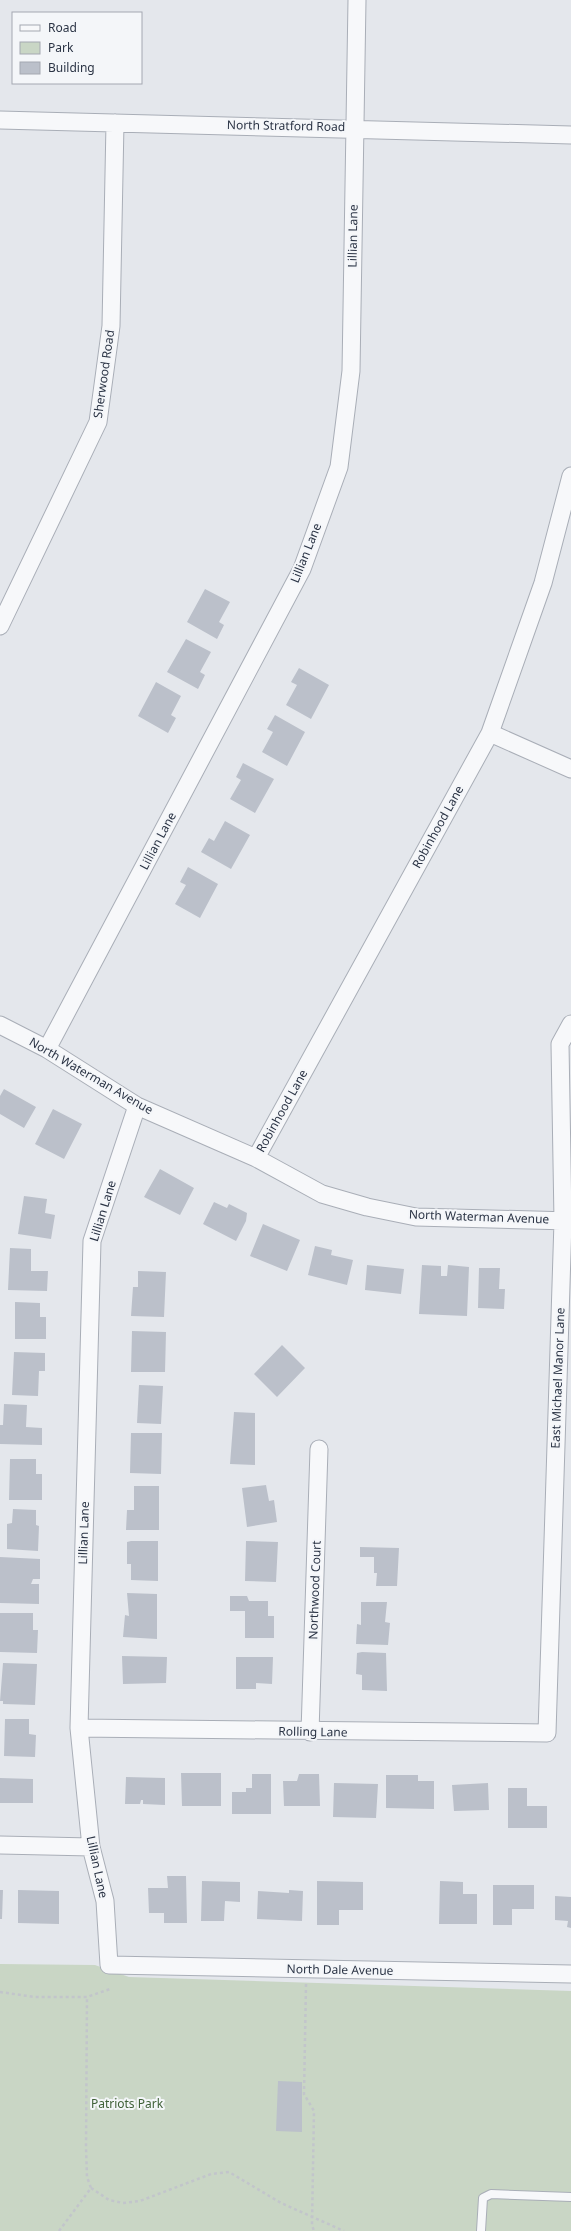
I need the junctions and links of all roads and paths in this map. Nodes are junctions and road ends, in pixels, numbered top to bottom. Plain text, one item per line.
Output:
1 (357, 0) edge
2 (0, 120) edge
3 (115, 123) junction
4 (355, 128) junction
5 (571, 135) edge
6 (571, 476) edge
7 (0, 626) edge
8 (490, 733) junction
9 (571, 769) edge
10 (571, 1024) edge
11 (0, 1025) edge
12 (47, 1049) junction
13 (137, 1106) junction
14 (256, 1158) junction
15 (567, 1221) edge
16 (319, 1449) dead end
17 (79, 1728) junction
18 (310, 1732) junction
19 (548, 1733) joint
20 (0, 1845) edge
21 (91, 1847) junction
22 (109, 1965) joint
23 (307, 1970) junction
24 (571, 1974) edge
25 (110, 1989) dead end
26 (0, 1992) edge
27 (87, 1997) junction
28 (91, 2188) junction
29 (571, 2197) edge
30 (312, 2217) junction
31 (59, 2231) edge
32 (314, 2231) edge
33 (344, 2231) edge
34 (481, 2231) edge

1 - 4 street, Lillian Lane
2 - 3 street, North Stratford Road
3 - 4 street, North Stratford Road
3 - 7 street, Sherwood Road
4 - 5 street, North Stratford Road
4 - 12 street, Lillian Lane
6 - 8 street, Robinhood Lane
8 - 9 street
8 - 14 street, Robinhood Lane
10 - 15 street, East Michael Manor Lane
11 - 12 street, North Waterman Avenue
12 - 13 street, North Waterman Avenue
13 - 14 street, North Waterman Avenue
13 - 17 street, Lillian Lane
14 - 15 street, North Waterman Avenue
15 - 19 street, East Michael Manor Lane
16 - 18 street, Northwood Court
17 - 18 street, Rolling Lane
17 - 21 street, Lillian Lane
18 - 19 street, Rolling Lane
20 - 21 street
21 - 22 street, Lillian Lane
22 - 23 street, North Dale Avenue
23 - 24 street, North Dale Avenue
23 - 30 path
25 - 27 path
26 - 27 path
27 - 28 path
28 - 30 path
28 - 31 path
29 - 34 lane
30 - 32 path
30 - 33 path

